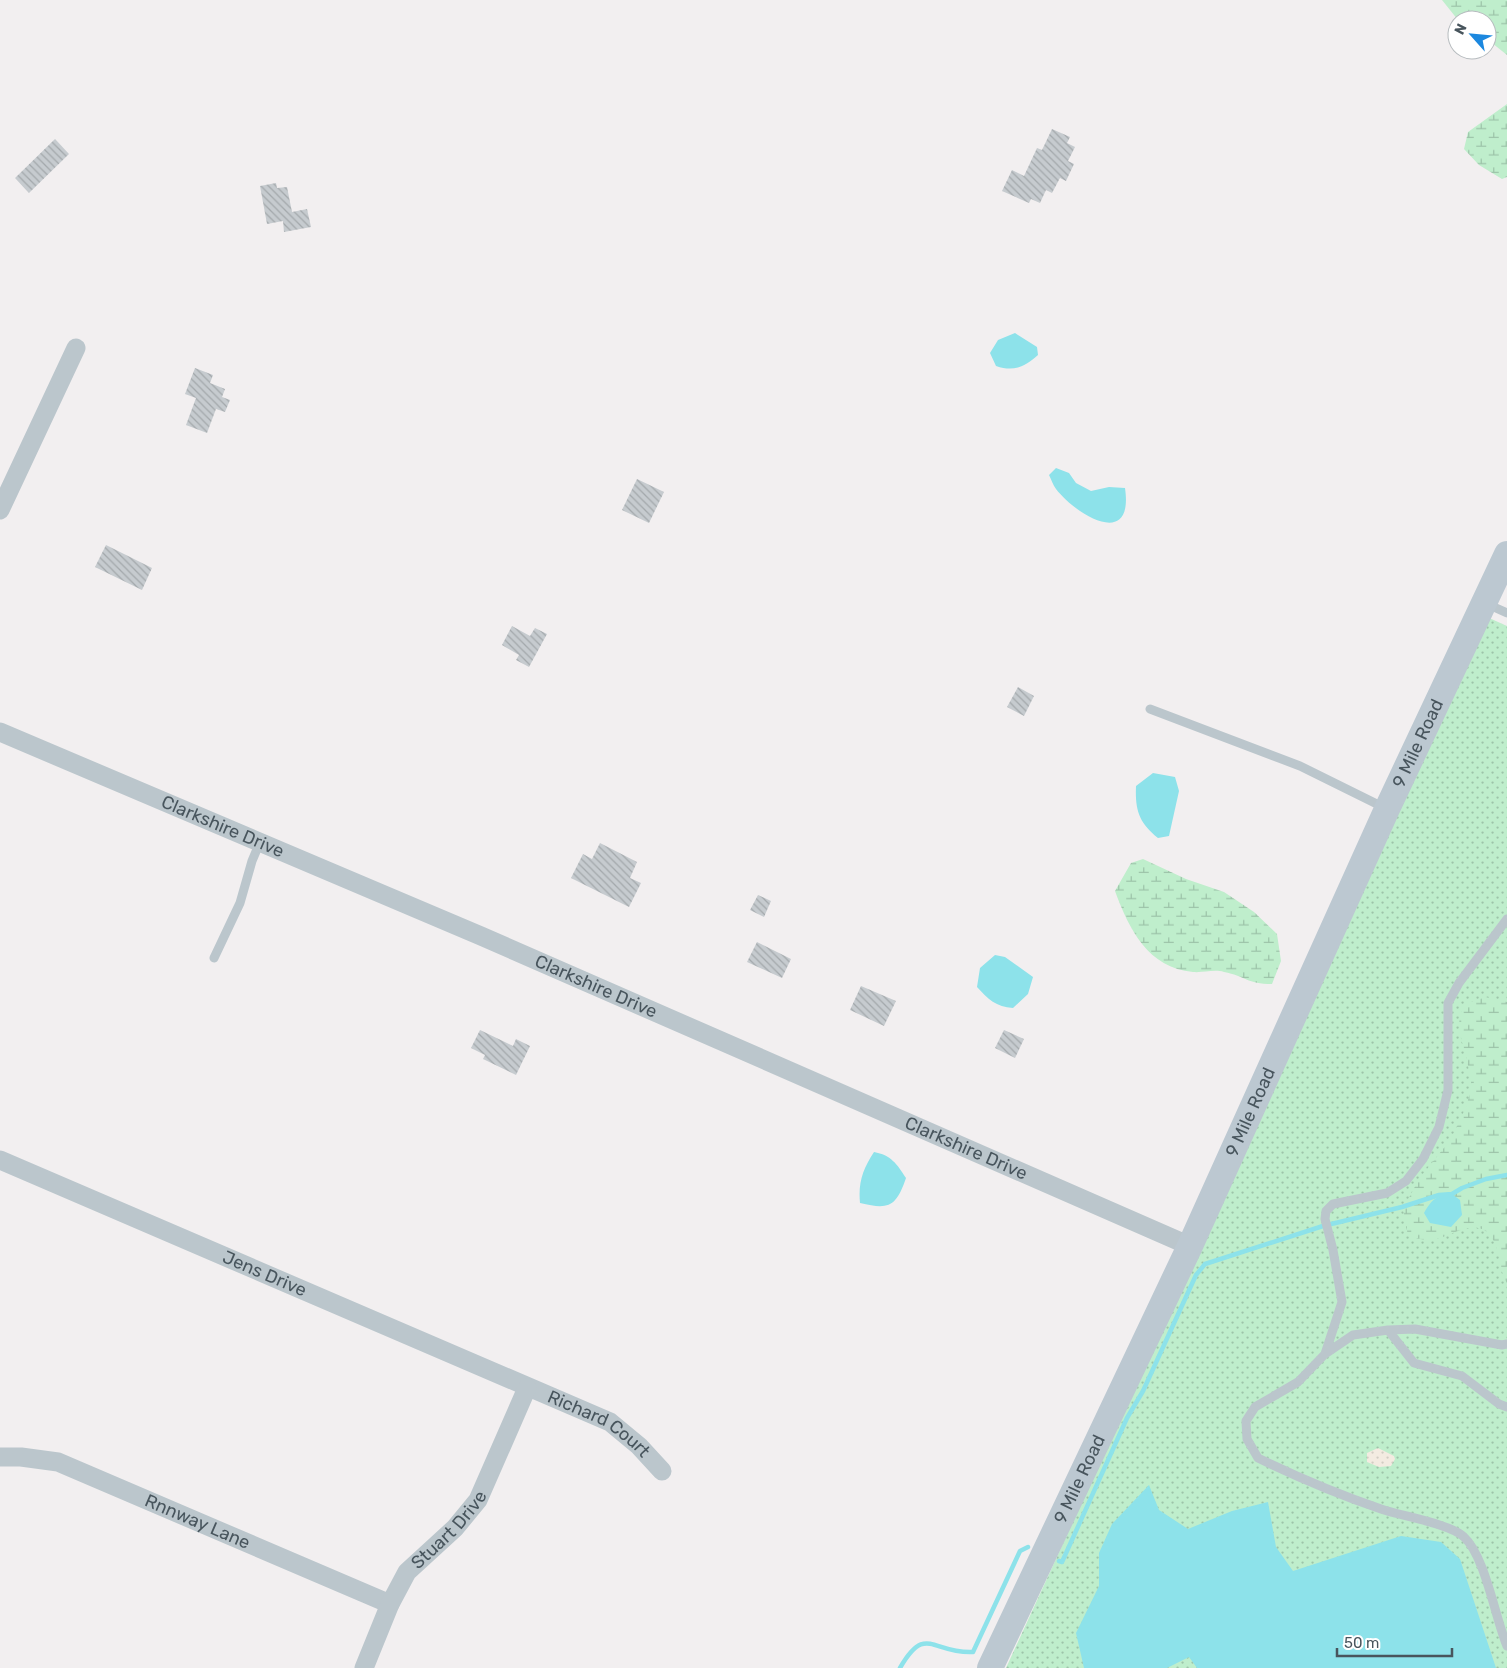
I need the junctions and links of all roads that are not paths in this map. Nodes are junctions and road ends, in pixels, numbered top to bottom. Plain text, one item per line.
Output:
1 (76, 348) dead end
2 (0, 510) edge
3 (1507, 554) edge
4 (1496, 608) edge
5 (1150, 709) dead end
6 (0, 732) edge
7 (1388, 809) junction
8 (260, 842) junction
9 (1507, 919) edge
10 (214, 958) dead end
11 (0, 1160) edge
12 (1190, 1246) junction
13 (1388, 1330) junction
14 (1507, 1344) edge
15 (1325, 1354) junction
16 (527, 1388) junction
17 (1507, 1407) edge
18 (0, 1457) edge
19 (662, 1471) dead end
20 (390, 1604) junction
21 (1507, 1646) edge
22 (364, 1668) edge
23 (990, 1668) edge

1 - 2 street
3 - 4 street, 9 Mile Road
4 - 7 street, 9 Mile Road
5 - 7 lane
6 - 8 street, Clarkshire Drive
7 - 12 street, 9 Mile Road
8 - 10 lane
8 - 12 street, Clarkshire Drive
9 - 15 lane
11 - 16 street, Jens Drive
12 - 23 street, 9 Mile Road
13 - 14 lane
13 - 15 lane
13 - 17 lane
15 - 21 lane
16 - 19 street, Richard Court
16 - 20 street, Stuart Drive
18 - 20 street, Rnnway Lane
20 - 22 street, Stuart Drive

